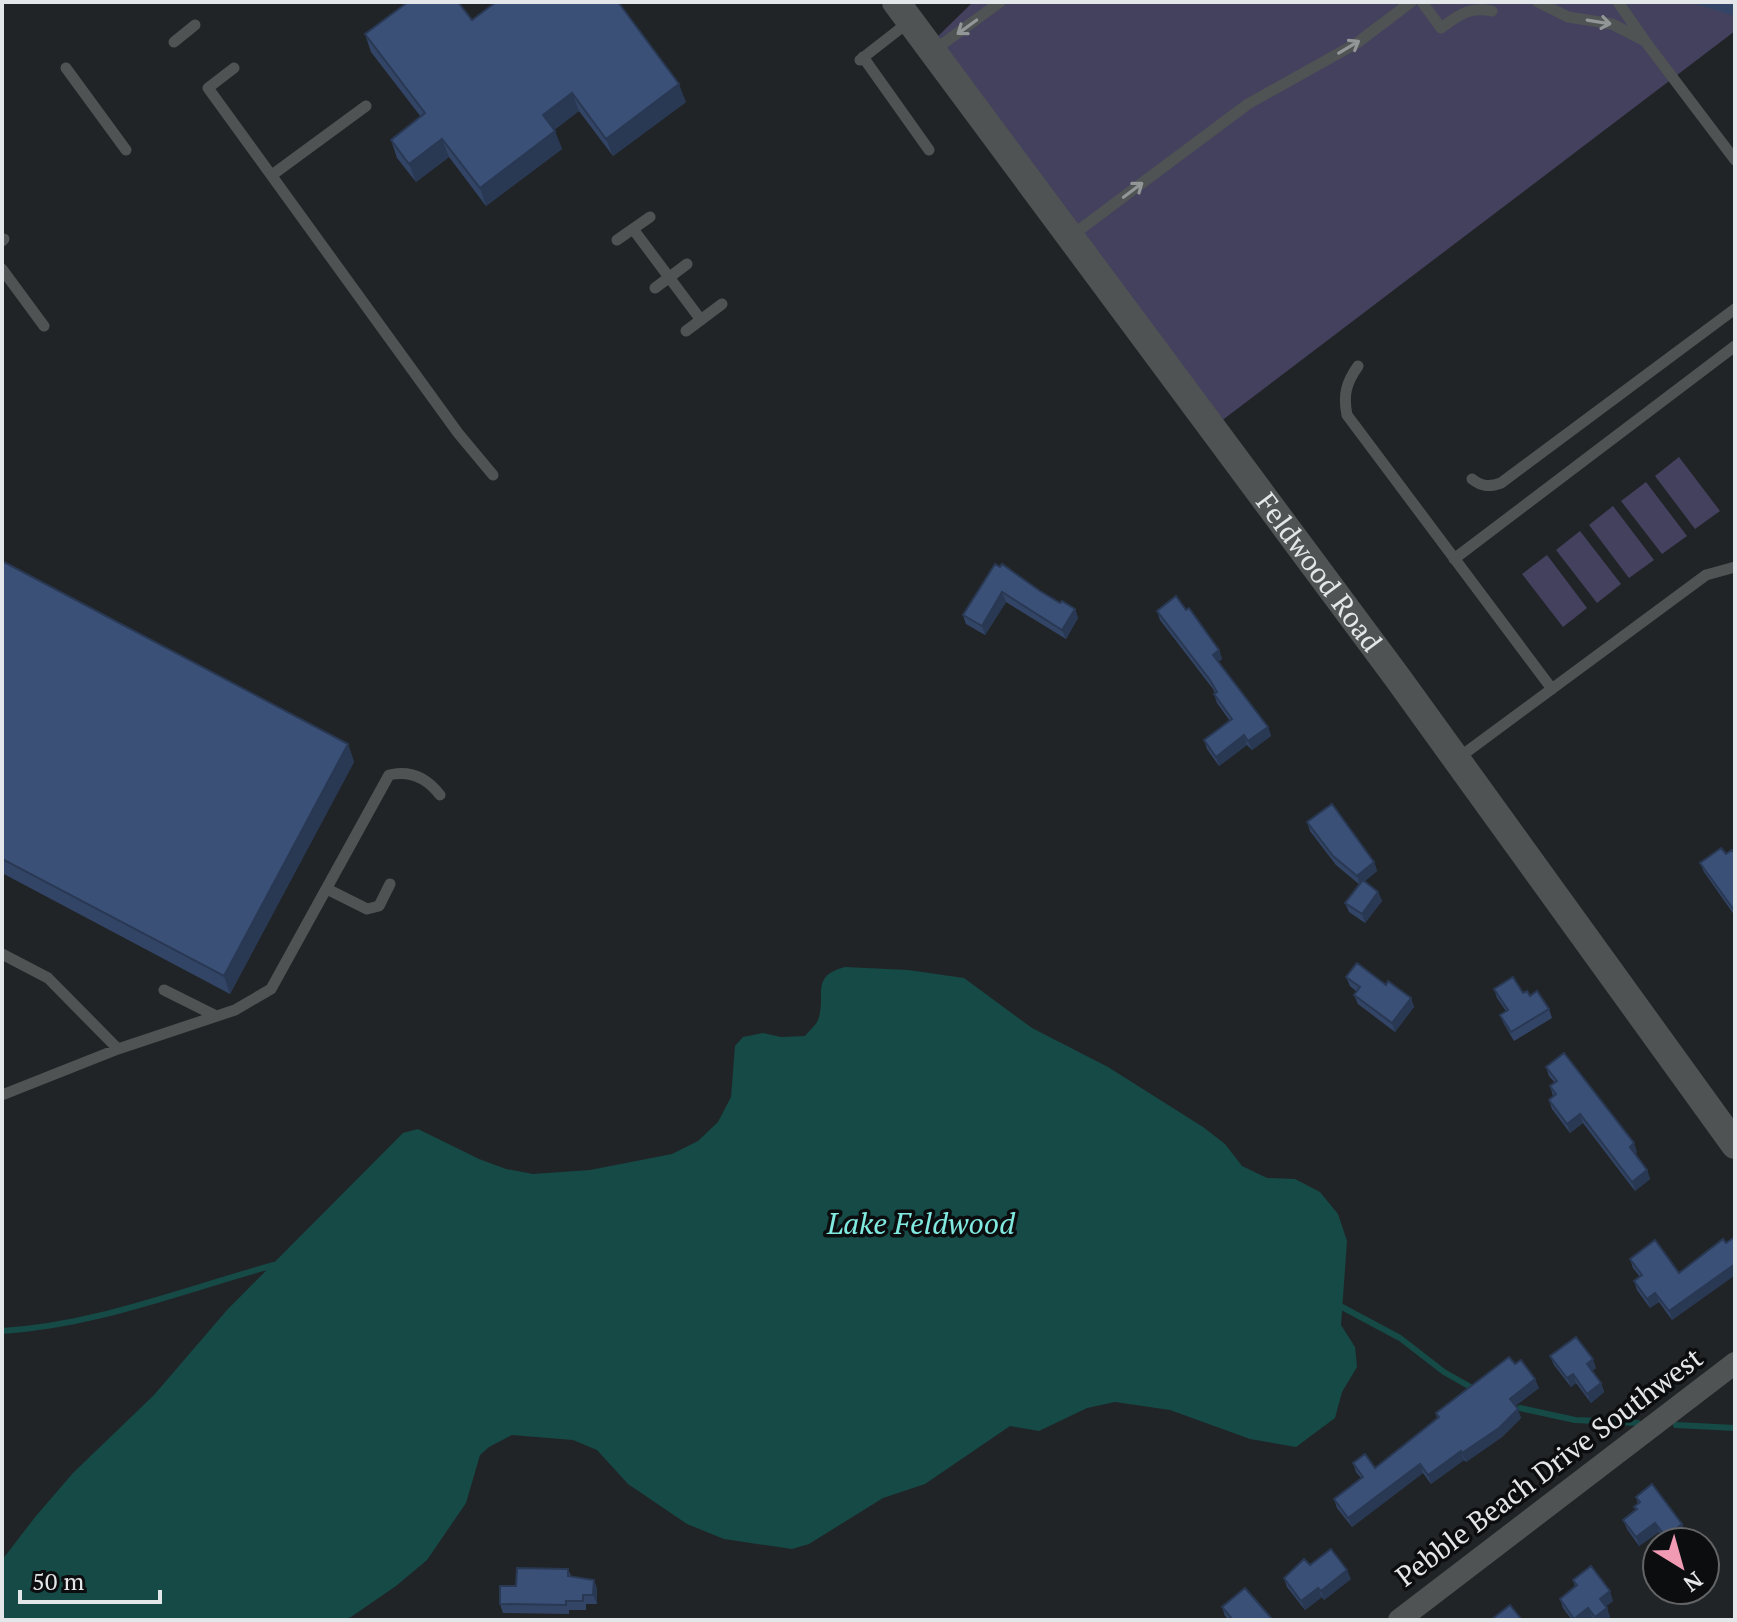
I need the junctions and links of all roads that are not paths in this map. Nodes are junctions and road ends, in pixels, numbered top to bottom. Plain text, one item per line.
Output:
1 (1000, 2) edge
2 (1411, 2) edge
3 (1422, 2) edge
4 (1538, 2) edge
5 (1618, 2) edge
6 (903, 11) edge
7 (1492, 11) dead end
8 (195, 25) dead end
9 (1645, 41) junction
10 (174, 42) dead end
11 (933, 51) junction
12 (66, 68) dead end
13 (234, 68) dead end
14 (366, 106) dead end
15 (126, 150) dead end
16 (929, 150) dead end
17 (1735, 160) edge
18 (272, 175) junction
19 (650, 217) dead end
20 (633, 229) junction
21 (1070, 237) junction
22 (617, 240) dead end
23 (687, 264) dead end
24 (2, 269) edge
25 (669, 278) junction
26 (655, 288) dead end
27 (722, 304) dead end
28 (1735, 309) edge
29 (701, 320) junction
30 (44, 326) dead end
31 (686, 331) dead end
32 (1735, 346) edge
33 (1358, 366) dead end
34 (493, 475) dead end
35 (1472, 479) dead end
36 (1454, 559) junction
37 (1735, 567) edge
38 (1552, 689) junction
39 (1456, 759) junction
40 (440, 795) dead end
41 (390, 884) dead end
42 (327, 889) junction
43 (2, 954) edge
44 (164, 990) dead end
45 (216, 1016) junction
46 (118, 1049) junction
47 (2, 1095) edge
48 (1735, 1145) edge
49 (1735, 1363) edge
50 (1399, 1620) edge

1 -> 11 lane
21 -> 2 lane
3 - 7 lane
4 -> 9 lane
5 - 9 lane
6 - 11 street, Feldwood Road
6 - 16 lane
8 - 10 lane
9 - 17 lane
11 - 21 street, Feldwood Road
12 - 15 lane
13 - 18 lane
14 - 18 lane
18 - 34 lane
19 - 20 lane
20 - 22 lane
20 - 25 lane
21 - 39 street, Feldwood Road
23 - 25 lane
24 - 30 lane
25 - 26 lane
25 - 29 lane
27 - 29 lane
28 - 35 lane
29 - 31 lane
32 - 36 lane
33 - 36 lane
36 - 38 lane
37 - 38 lane
38 - 39 lane
39 - 48 street, Feldwood Road
40 - 42 lane
41 - 42 lane
42 - 45 lane
43 - 46 lane
44 - 45 lane
45 - 46 lane
46 - 47 lane
49 - 50 street, Pebble Beach Drive Southwest

